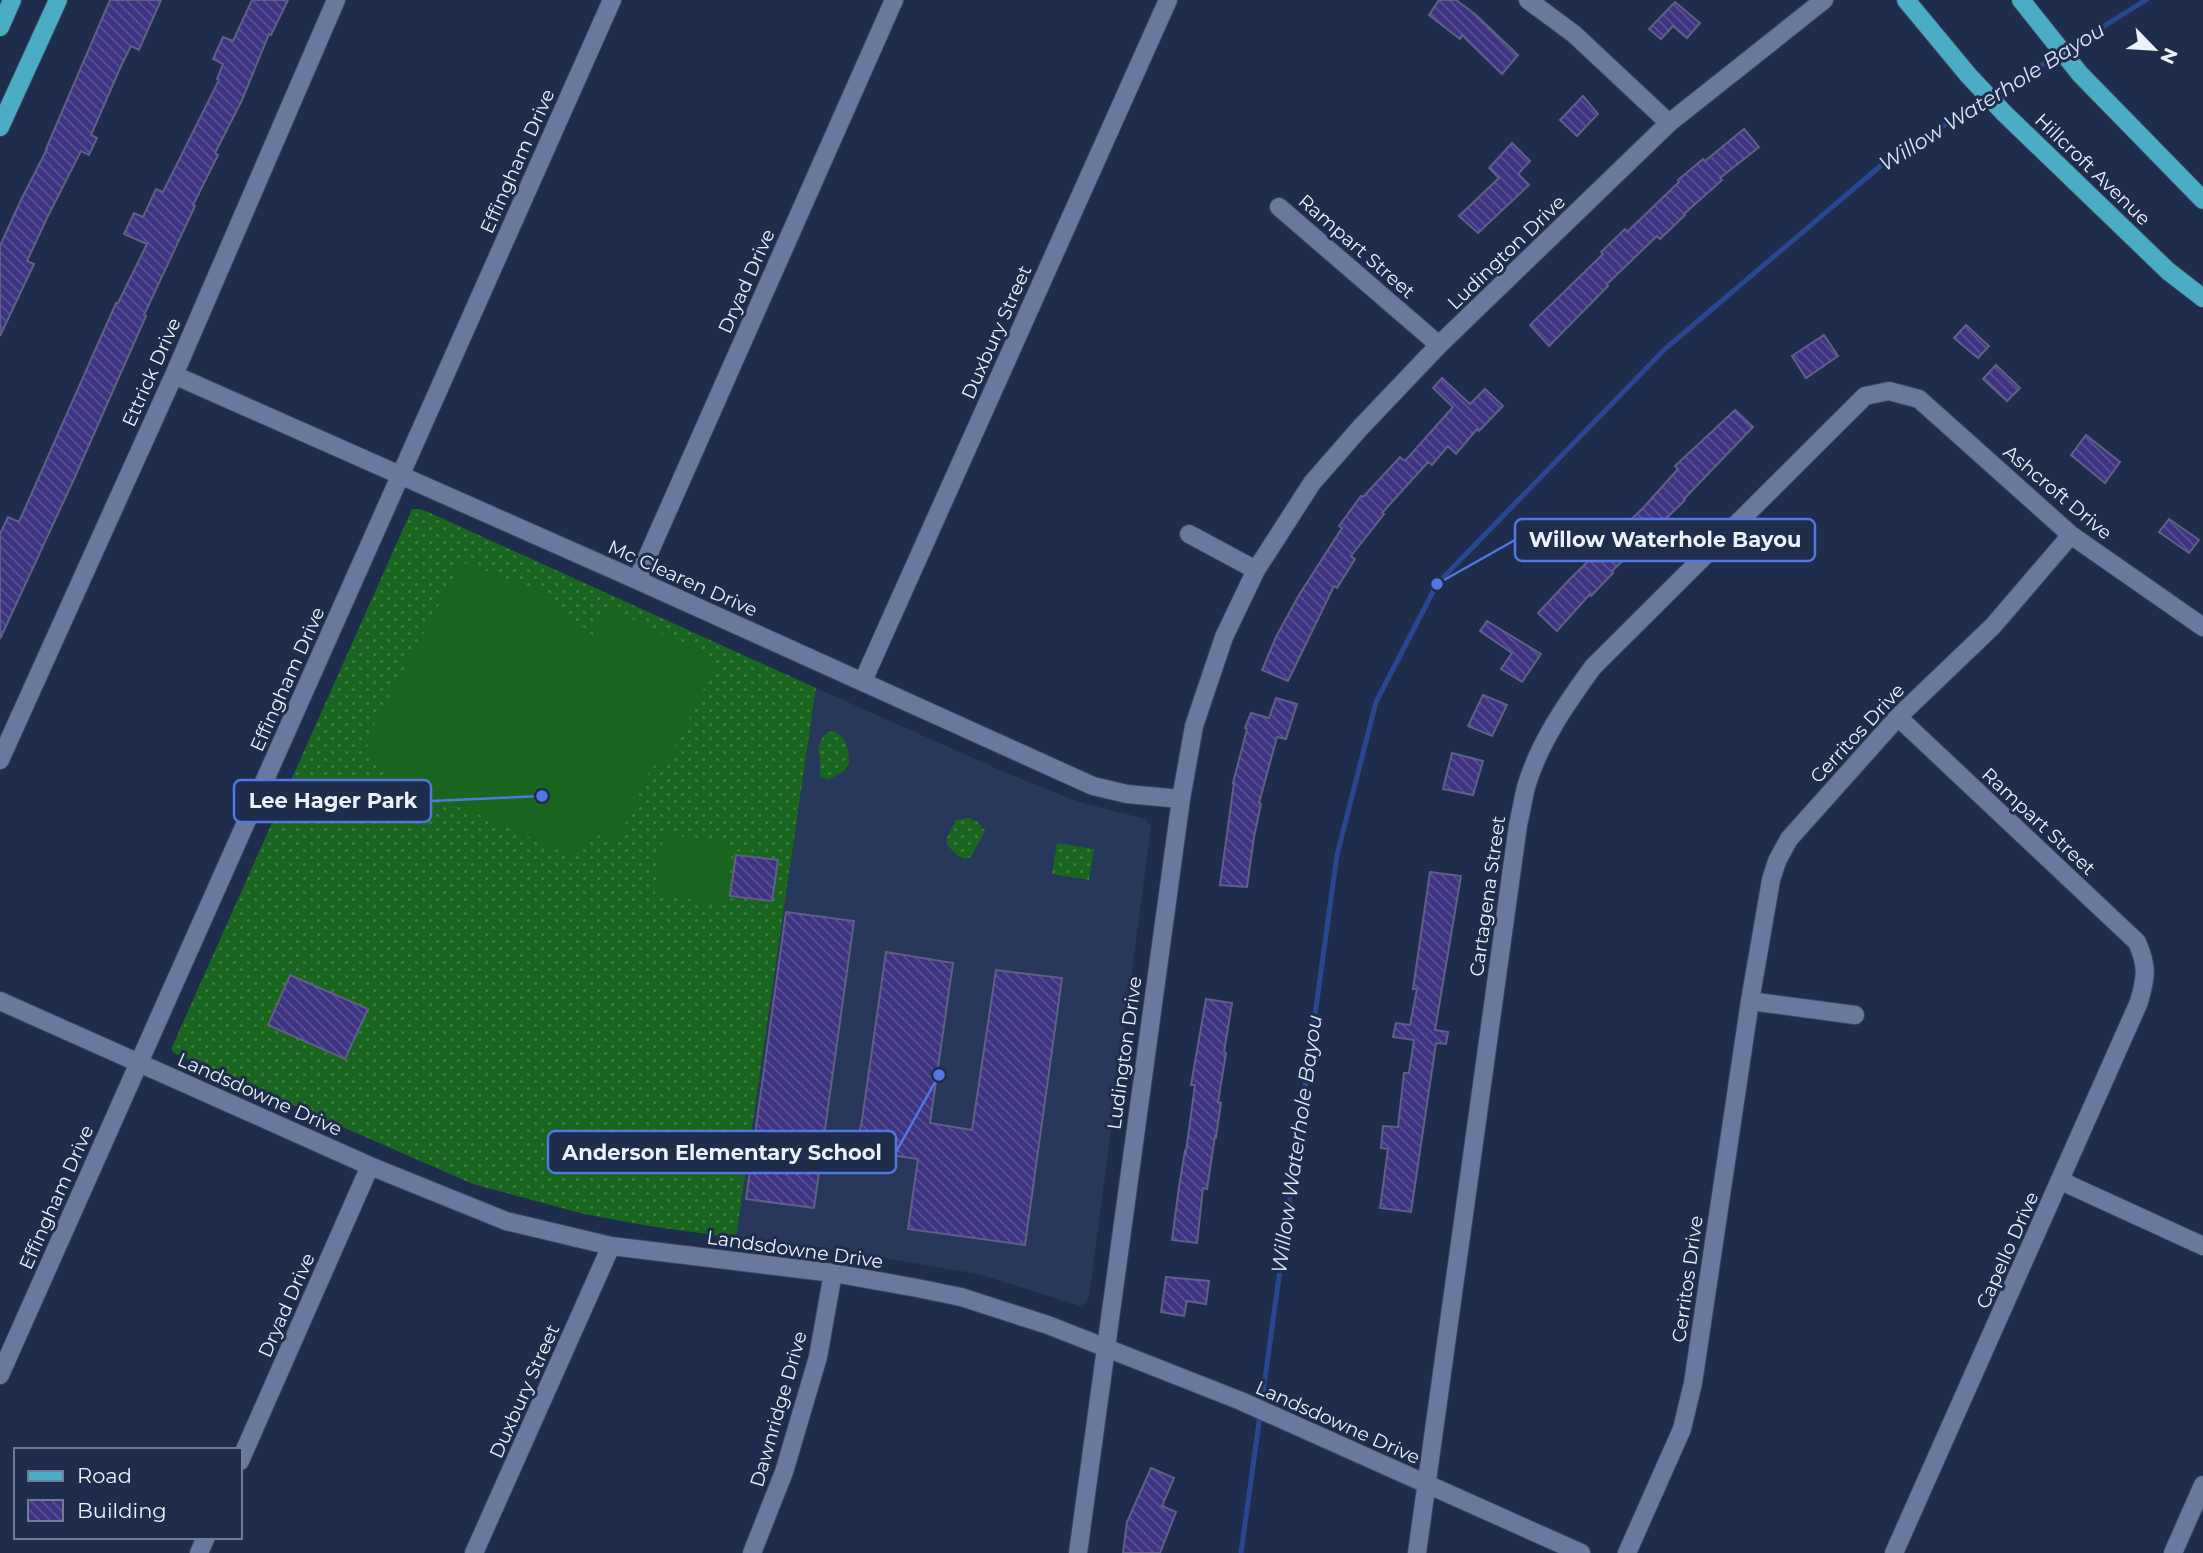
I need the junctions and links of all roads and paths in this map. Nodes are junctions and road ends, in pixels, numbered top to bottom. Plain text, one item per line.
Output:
1 (12, 0) edge
2 (58, 0) edge
3 (336, 0) edge
4 (612, 0) edge
5 (894, 0) edge
6 (1168, 0) edge
7 (1528, 0) edge
8 (1824, 0) edge
9 (1906, 0) edge
10 (2021, 0) edge
11 (0, 27) edge
12 (1670, 123) junction
13 (0, 127) edge
14 (2203, 200) edge
15 (1279, 207) dead end
16 (2203, 298) edge
17 (1439, 345) junction
18 (174, 375) junction
19 (1889, 391) joint
20 (400, 476) junction
21 (1189, 534) dead end
22 (2071, 534) junction
23 (1256, 570) junction
24 (637, 580) junction
25 (2203, 627) edge
26 (863, 681) junction
27 (1898, 716) junction
28 (0, 760) edge
29 (1181, 799) junction
30 (2145, 960) joint
31 (0, 1001) edge
32 (1750, 1001) junction
33 (1855, 1015) dead end
34 (139, 1063) junction
35 (370, 1166) junction
36 (2061, 1181) junction
37 (611, 1246) junction
38 (2203, 1246) edge
39 (833, 1273) junction
40 (1107, 1347) junction
41 (0, 1375) edge
42 (242, 1456) edge
43 (1426, 1485) junction
44 (2203, 1485) edge
45 (474, 1553) edge
46 (752, 1553) edge
47 (1078, 1553) edge
48 (1417, 1553) edge
49 (1581, 1553) edge
50 (1627, 1553) edge
51 (1894, 1553) edge
52 (2173, 1553) edge

1 - 11 main road
2 - 13 main road
3 - 18 street, Ettrick Drive
4 - 20 street, Effingham Drive
5 - 24 street, Dryad Drive
6 - 26 street, Duxbury Street
7 - 12 street
8 - 12 street, Ludington Drive
9 - 16 main road, Hillcroft Avenue
10 - 14 main road
12 - 17 street, Ludington Drive
15 - 17 street, Rampart Street
17 - 23 street, Ludington Drive
18 - 20 street, Mc Clearen Drive
18 - 28 street, Ettrick Drive
19 - 22 street, Ashcroft Drive
19 - 43 street, Cartagena Street
20 - 24 street, Mc Clearen Drive
20 - 34 street, Effingham Drive
21 - 23 street
22 - 25 street, Ashcroft Drive
22 - 27 street, Cerritos Drive
23 - 29 street, Ludington Drive
24 - 26 street, Mc Clearen Drive
26 - 29 street, Mc Clearen Drive
27 - 30 street, Rampart Street
27 - 32 street, Cerritos Drive
29 - 40 street, Ludington Drive
30 - 36 street, Capello Drive
31 - 34 street, Landsdowne Drive
32 - 33 street
32 - 50 street, Cerritos Drive
34 - 35 street, Landsdowne Drive
34 - 41 street, Effingham Drive
35 - 37 street, Landsdowne Drive
35 - 42 street, Dryad Drive
36 - 38 street
36 - 51 street, Capello Drive
37 - 39 street, Landsdowne Drive
37 - 45 street, Duxbury Street
39 - 40 street, Landsdowne Drive
39 - 46 street, Dawnridge Drive
40 - 43 street, Landsdowne Drive
40 - 47 street, Ludington Drive
43 - 48 street, Cartagena Street
43 - 49 street, Landsdowne Drive
44 - 52 street

